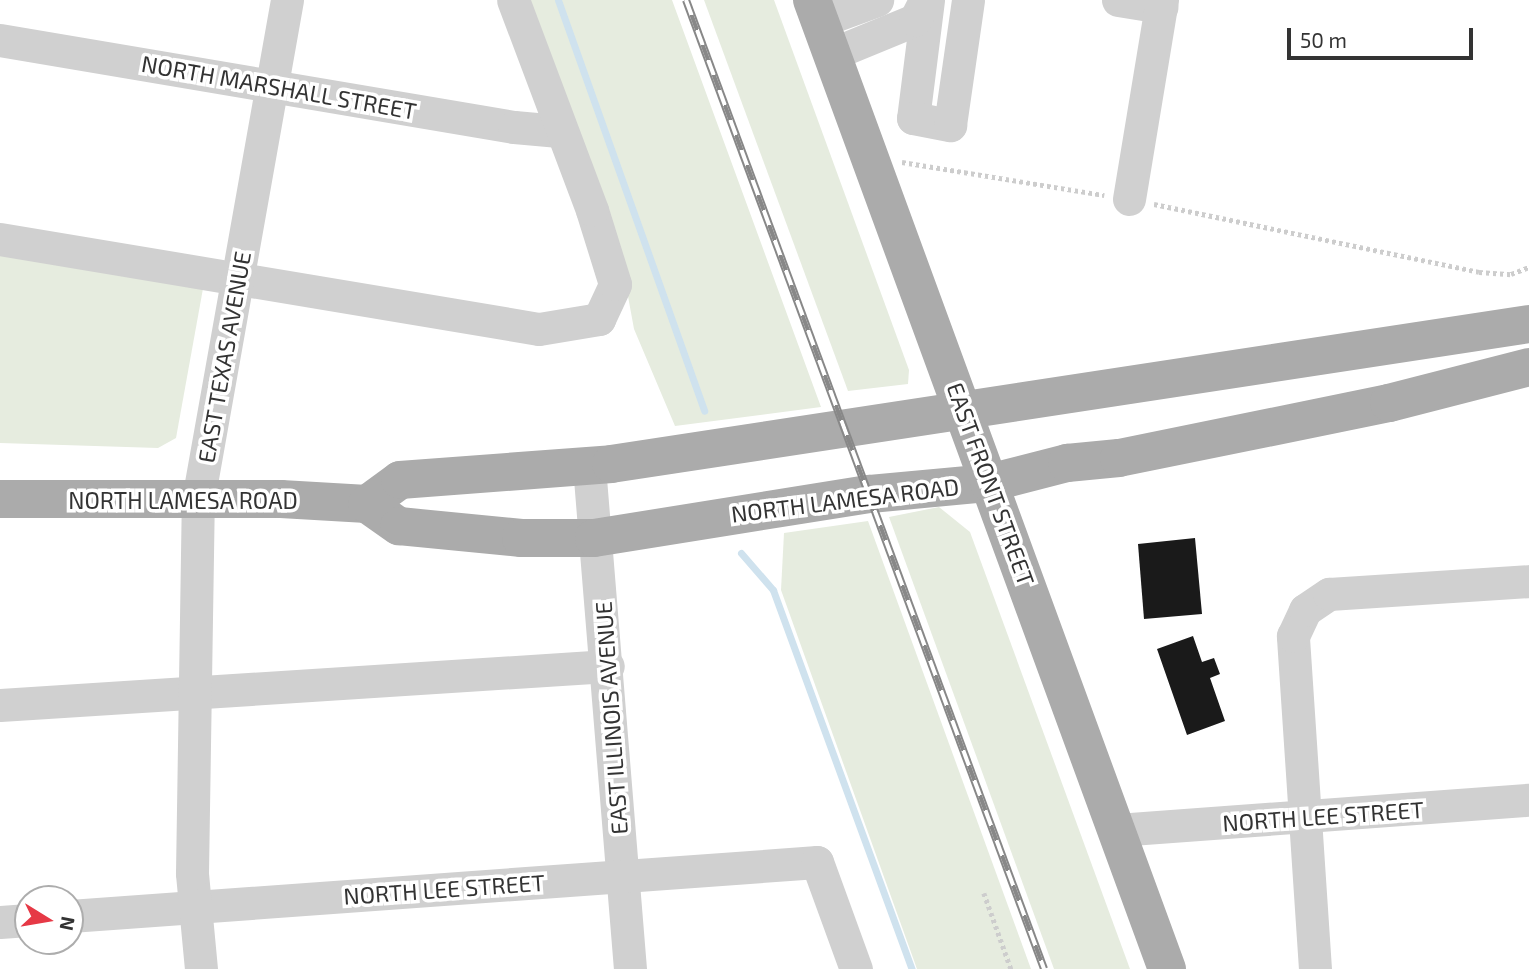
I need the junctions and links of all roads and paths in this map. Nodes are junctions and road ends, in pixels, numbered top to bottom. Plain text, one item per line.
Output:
1 (287, 0) edge
2 (513, 0) edge
3 (877, 0) edge
4 (926, 0) edge
5 (968, 0) edge
6 (1118, 0) edge
7 (1161, 4) edge
8 (821, 25) edge
9 (0, 40) edge
10 (272, 86) junction
11 (559, 131) junction
12 (870, 157) junction
13 (1129, 199) junction
14 (0, 239) edge
15 (1529, 267) edge
16 (238, 279) junction
17 (1529, 324) edge
18 (1529, 367) edge
19 (963, 410) junction
20 (589, 466) junction
21 (989, 484) junction
22 (0, 499) edge
23 (198, 500) junction
24 (367, 504) junction
25 (594, 538) junction
26 (1529, 581) edge
27 (608, 666) junction
28 (196, 690) junction
29 (0, 705) edge
30 (1529, 800) edge
31 (1304, 818) junction
32 (1117, 830) junction
33 (623, 876) junction
34 (984, 893) dead end
35 (195, 907) junction
36 (84, 915) edge
37 (201, 969) edge
38 (630, 969) edge
39 (856, 969) edge
40 (1011, 969) edge
41 (1167, 969) edge
42 (1315, 969) edge

1 - 10 street, EAST TEXAS AVENUE
2 - 11 street
3 - 8 street
4 - 5 street
4 - 8 street
6 - 7 street
7 - 13 street
8 - 12 main road, EAST FRONT STREET
9 - 10 street, NORTH MARSHALL STREET
10 - 11 street, NORTH MARSHALL STREET
10 - 16 street, EAST TEXAS AVENUE
11 - 16 street
12 - 13 path
12 - 19 main road, EAST FRONT STREET
13 - 15 path
14 - 16 street
16 - 23 street, EAST TEXAS AVENUE
17 - 19 main road
18 - 21 main road, NORTH LAMESA ROAD
19 - 20 main road
19 - 21 main road, EAST FRONT STREET
20 - 24 main road
20 - 25 street, EAST ILLINOIS AVENUE
21 - 25 main road, NORTH LAMESA ROAD
21 - 32 main road, EAST FRONT STREET
22 - 23 main road, NORTH LAMESA ROAD
23 - 24 main road, NORTH LAMESA ROAD
23 - 28 street, EAST TEXAS AVENUE
24 - 25 main road, NORTH LAMESA ROAD
25 - 27 street, EAST ILLINOIS AVENUE
26 - 31 street
27 - 28 street
27 - 33 street, EAST ILLINOIS AVENUE
28 - 29 street
28 - 35 street, EAST TEXAS AVENUE
30 - 31 street, NORTH LEE STREET
31 - 32 street, NORTH LEE STREET
31 - 42 street
32 - 41 main road, EAST FRONT STREET
33 - 35 street, NORTH LEE STREET
33 - 38 street, EAST ILLINOIS AVENUE
33 - 39 street, NORTH LEE STREET
34 - 40 path
35 - 36 street, NORTH LEE STREET
35 - 37 street, EAST TEXAS AVENUE

